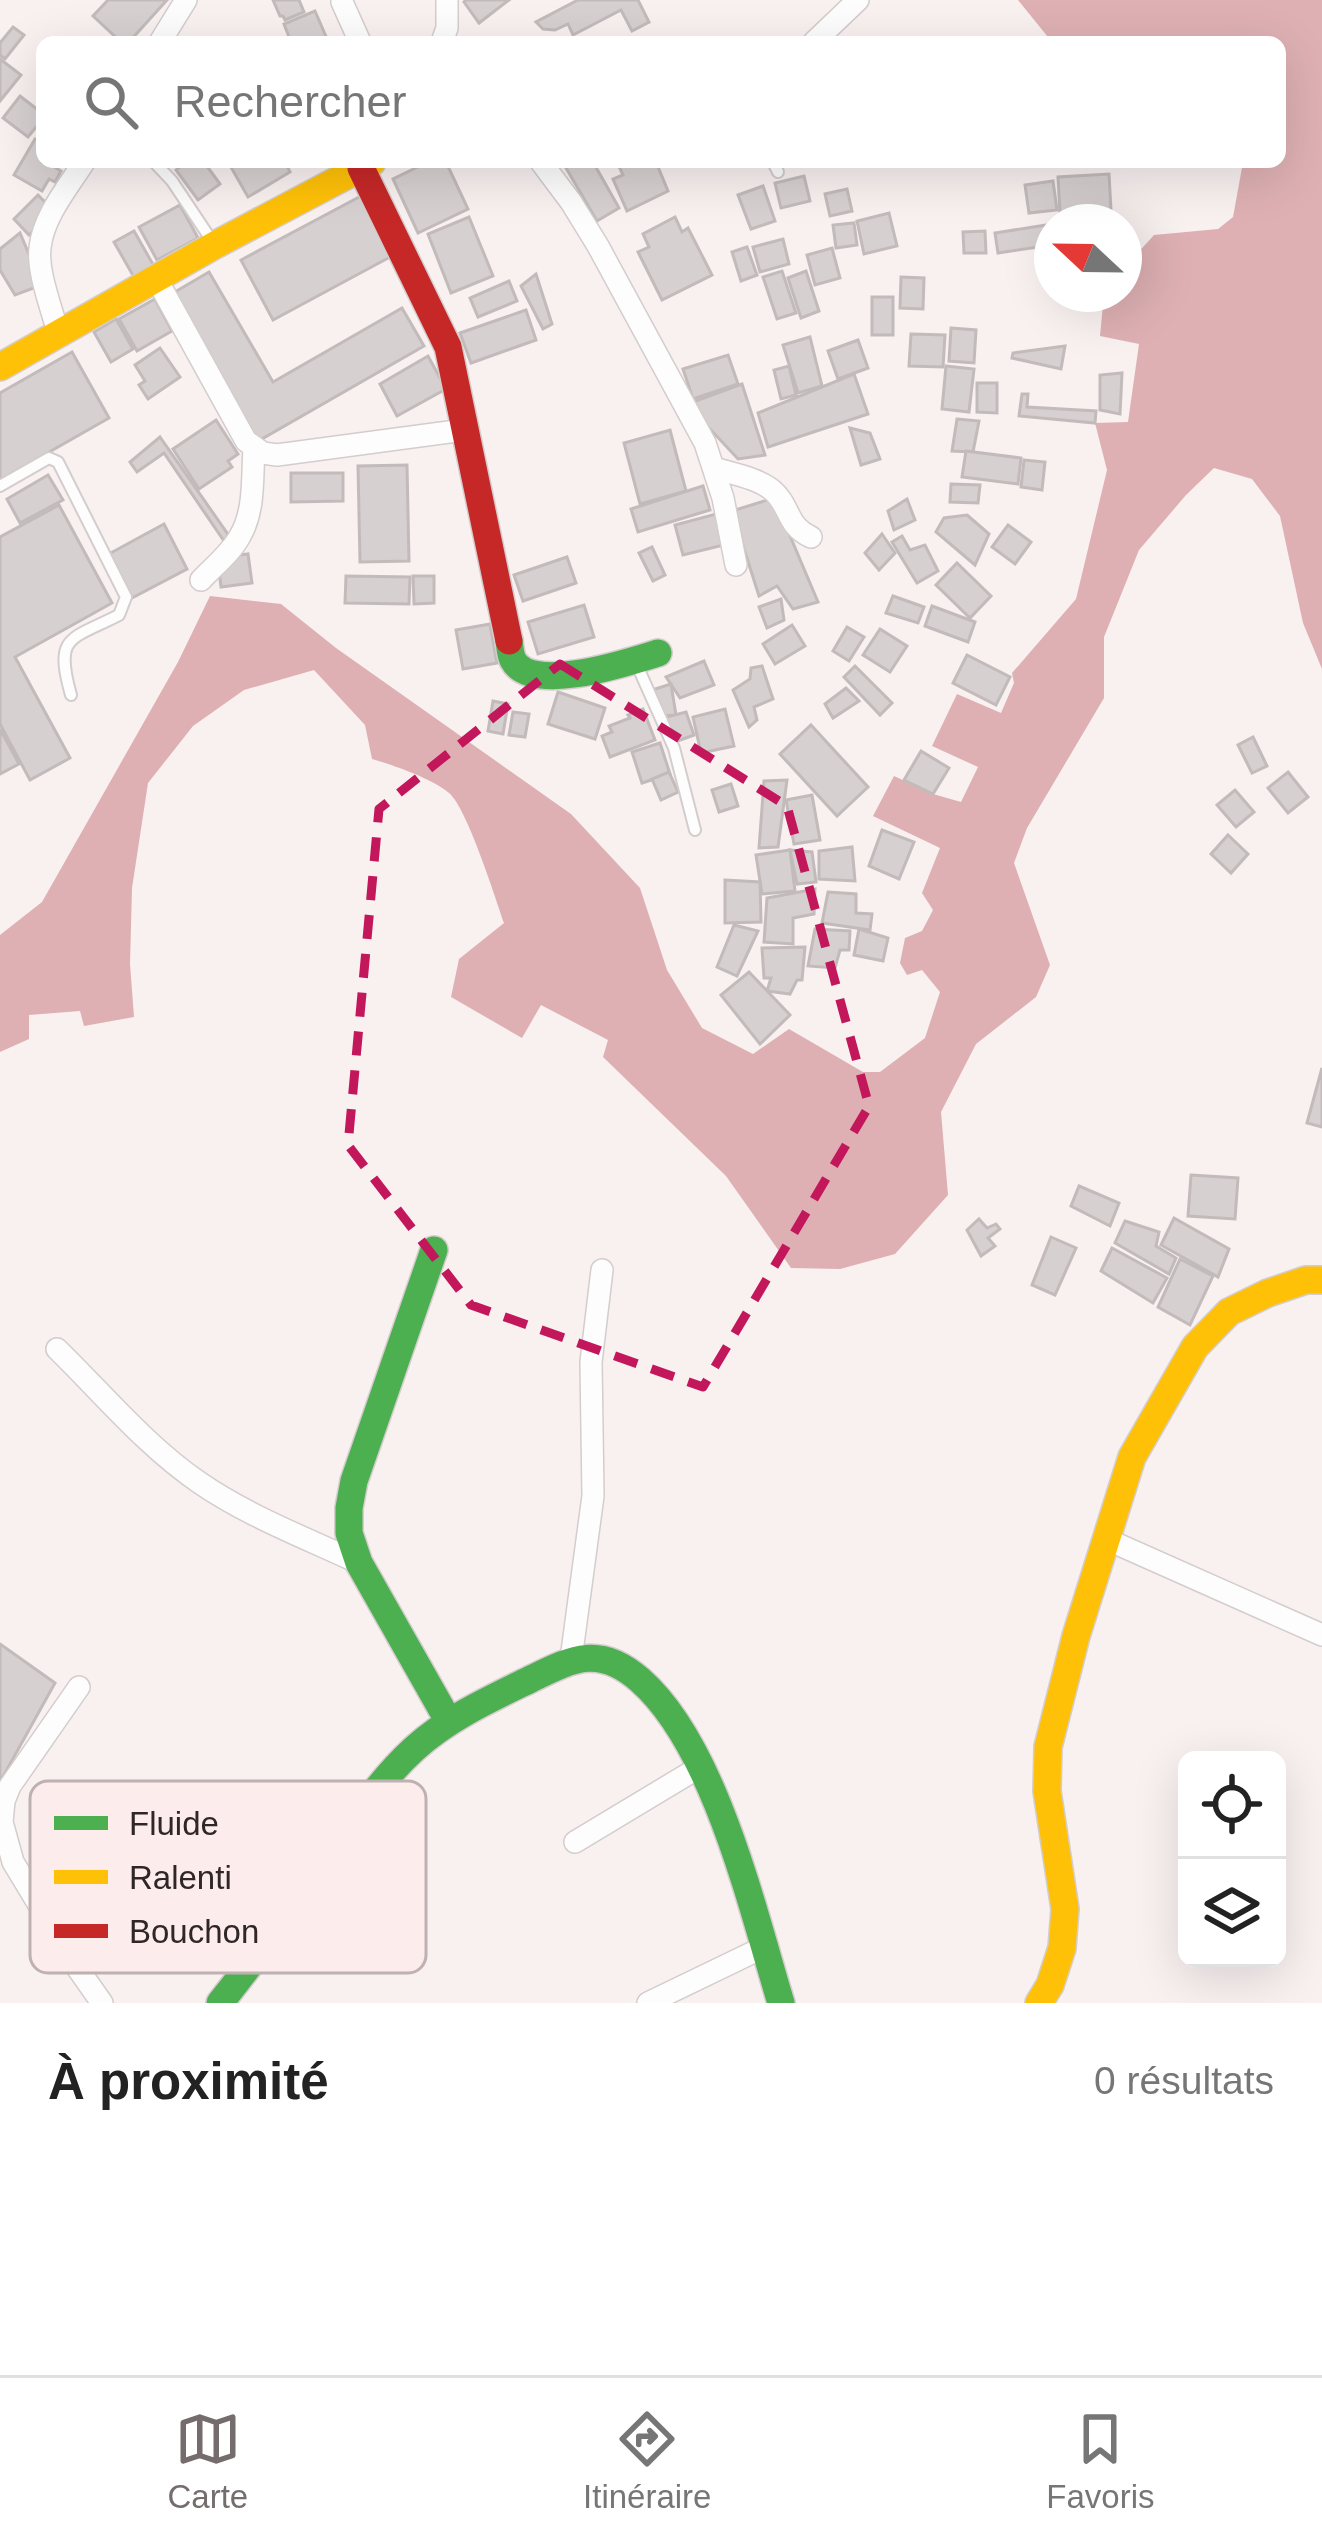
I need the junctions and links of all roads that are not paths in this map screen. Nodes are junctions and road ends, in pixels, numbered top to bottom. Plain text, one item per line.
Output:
1 (187, 0) edge
2 (447, 0) edge
3 (854, 1) edge
4 (342, 2) edge
5 (164, 36) edge
6 (357, 36) edge
7 (444, 36) edge
8 (820, 36) edge
9 (80, 168) edge
10 (160, 168) edge
11 (360, 168) edge
12 (367, 168) edge
13 (546, 168) edge
14 (215, 245) junction
15 (156, 278) junction
16 (58, 333) junction
17 (0, 367) edge
18 (464, 430) junction
19 (254, 449) junction
20 (714, 468) junction
21 (0, 486) edge
22 (811, 536) dead end
23 (736, 565) dead end
24 (200, 580) dead end
25 (646, 657) joint
26 (71, 695) dead end
27 (694, 830) dead end
28 (434, 1250) dead end
29 (602, 1270) dead end
30 (1322, 1280) edge
31 (57, 1349) dead end
32 (1106, 1539) junction
33 (358, 1563) junction
34 (1322, 1635) edge
35 (571, 1659) junction
36 (79, 1687) dead end
37 (449, 1722) junction
38 (698, 1768) junction
39 (385, 1781) edge
40 (575, 1842) dead end
41 (30, 1890) edge
42 (764, 1947) junction
43 (81, 1973) edge
44 (245, 1973) edge
45 (102, 2003) edge
46 (220, 2003) edge
47 (648, 2003) edge
48 (781, 2003) edge
49 (1039, 2003) edge

1 - 5 street
2 - 7 street
3 - 8 street
4 - 6 street
9 - 16 street
10 - 14 lane
11 - 14 street
12 - 18 street
13 - 20 street
14 - 15 street
15 - 16 street
15 - 19 street
16 - 17 street
18 - 19 street
18 - 25 street
19 - 24 street
20 - 22 street
20 - 23 street
21 - 26 lane
25 - 27 lane
28 - 33 street
29 - 35 street
30 - 32 street
31 - 33 street
32 - 34 street
32 - 49 street
33 - 37 street
35 - 37 street
35 - 38 street
36 - 41 street
37 - 39 street
38 - 40 street
38 - 42 street
42 - 47 street
42 - 48 street
43 - 45 street
44 - 46 street

